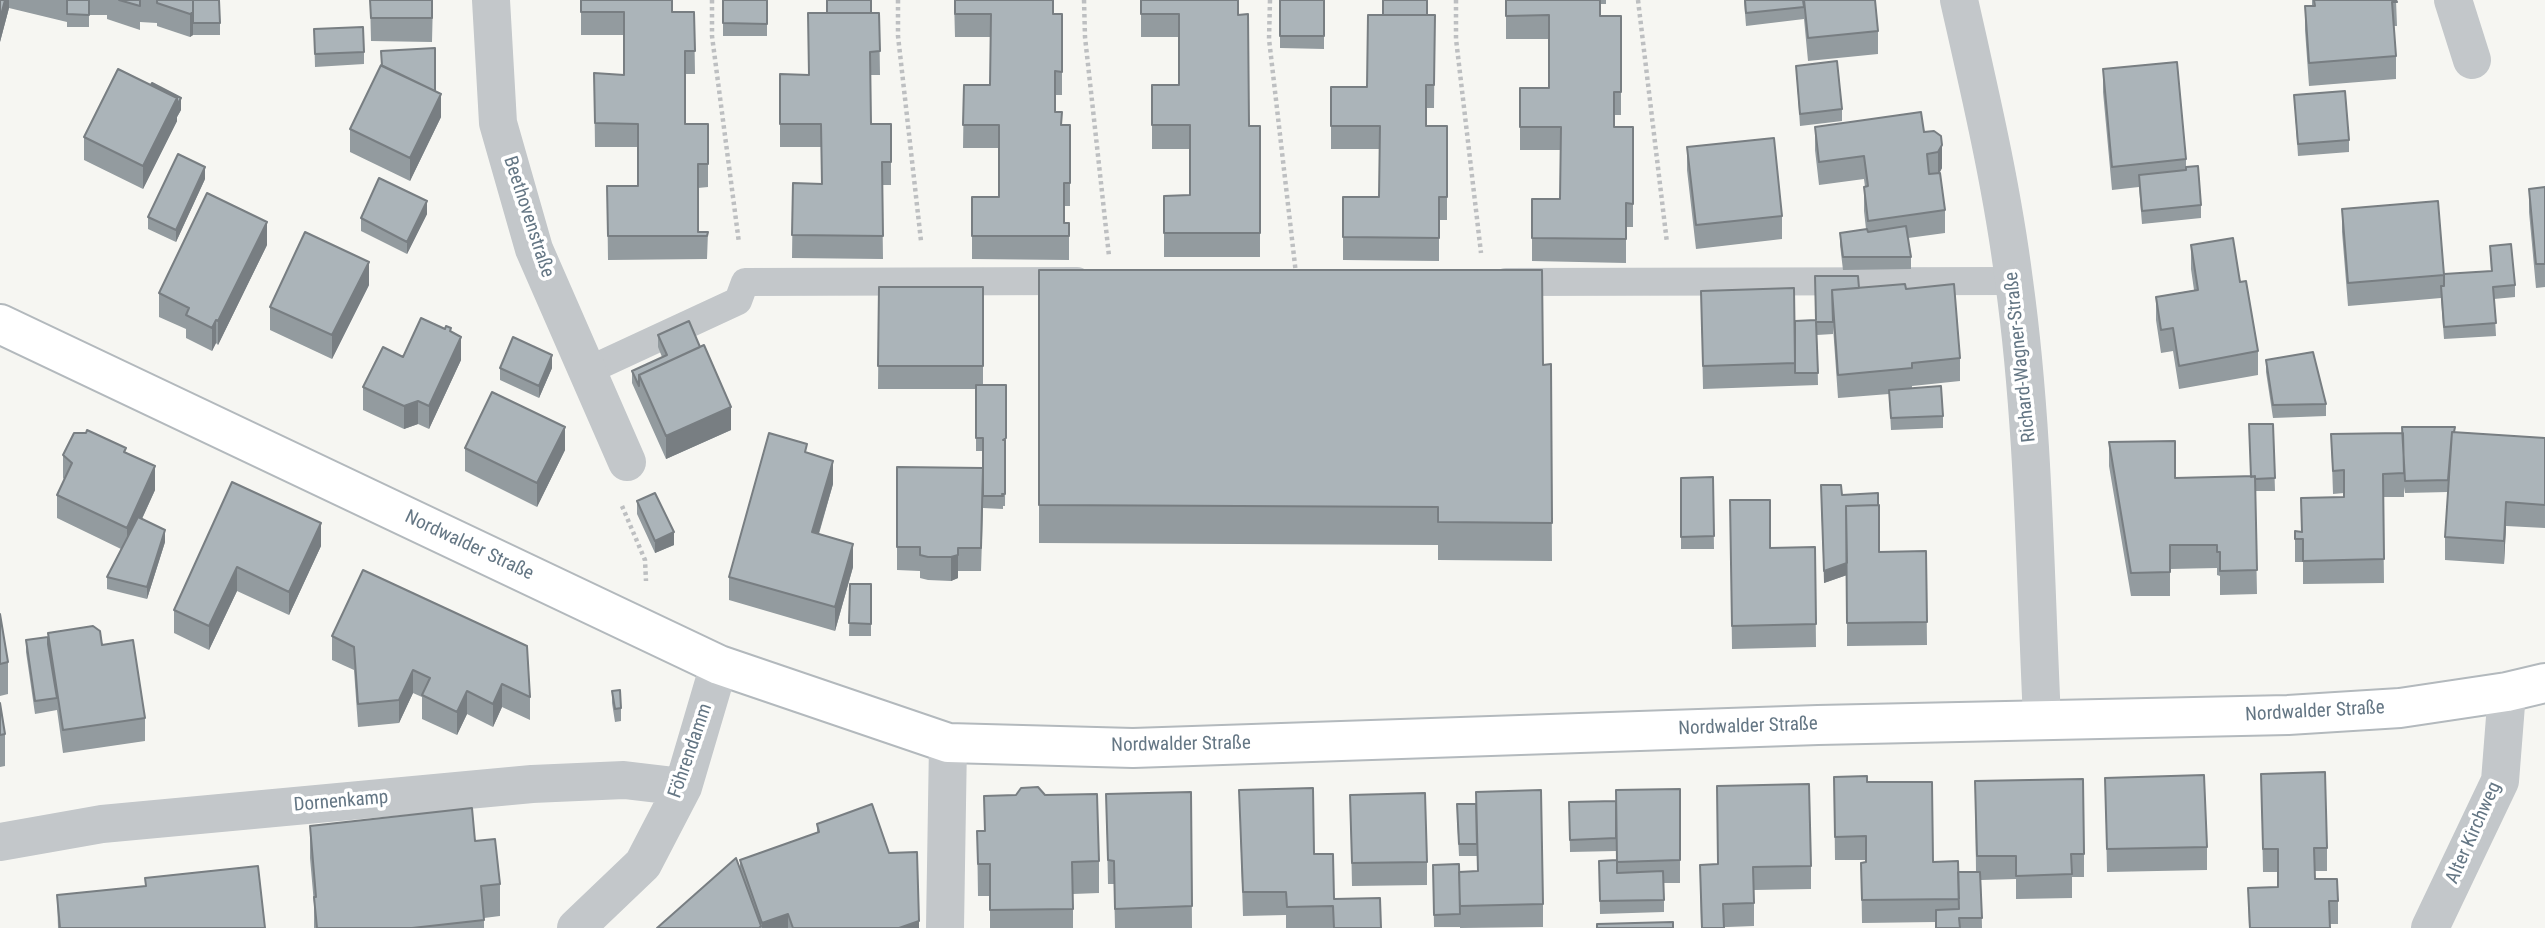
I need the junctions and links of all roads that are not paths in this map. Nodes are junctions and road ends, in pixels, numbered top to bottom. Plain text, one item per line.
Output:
1 (491, 0) edge
2 (1959, 0) edge
3 (2454, 0) edge
4 (2472, 60) dead end
5 (2015, 281) junction
6 (1111, 282) edge
7 (1484, 282) edge
8 (0, 324) edge
9 (587, 372) junction
10 (627, 462) road end
11 (719, 665) junction
12 (2545, 683) edge
13 (2507, 692) junction
14 (2042, 719) junction
15 (948, 743) junction
16 (682, 787) junction
17 (0, 842) edge
18 (576, 928) edge
19 (945, 928) edge
20 (2430, 928) edge

1 - 9 street, Beethovenstraße
2 - 5 street, Richard-Wagner-Straße
3 - 4 street
5 - 7 lane
5 - 14 street, Richard-Wagner-Straße
6 - 9 lane
8 - 11 main road, Nordwalder Straße
9 - 10 street, Beethovenstraße
11 - 15 main road, Nordwalder Straße
11 - 16 street, Föhrendamm
12 - 13 main road, Nordwalder Straße
13 - 14 main road, Nordwalder Straße
13 - 20 street, Alter Kirchweg
14 - 15 main road, Nordwalder Straße
15 - 19 street
16 - 17 street, Dornenkamp
16 - 18 street, Föhrendamm

